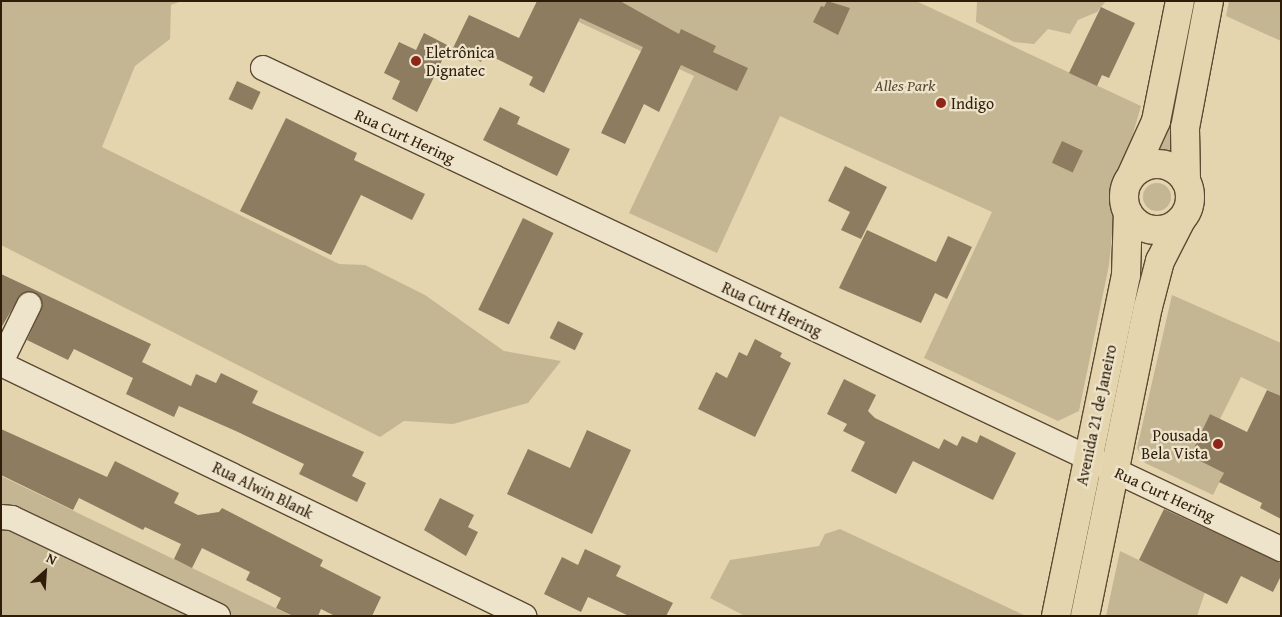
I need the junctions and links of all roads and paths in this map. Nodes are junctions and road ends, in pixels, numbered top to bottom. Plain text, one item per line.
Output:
1 (1180, 1) edge
2 (1209, 1) edge
3 (263, 68) dead end
4 (1132, 174) junction
5 (1186, 180) junction
6 (1128, 213) junction
7 (1181, 220) junction
8 (29, 305) dead end
9 (1, 363) edge
10 (1088, 458) junction
11 (1114, 470) junction
12 (1, 517) edge
13 (1281, 549) edge
14 (218, 616) edge
15 (524, 616) edge
16 (1056, 616) edge
17 (1085, 616) edge

1 - 4 main road
2 - 5 main road
3 - 10 street, Rua Curt Hering
4 - 5 main road
4 - 6 main road
5 - 7 main road
6 - 7 main road
6 - 10 main road, Avenida 21 de Janeiro
7 - 11 main road, Avenida 21 de Janeiro
8 - 9 street
9 - 15 street, Rua Alwin Blank
10 - 11 street, Rua Curt Hering
10 - 16 main road, Avenida 21 de Janeiro
11 - 13 street, Rua Curt Hering
11 - 17 main road, Avenida 21 de Janeiro
12 - 14 street

